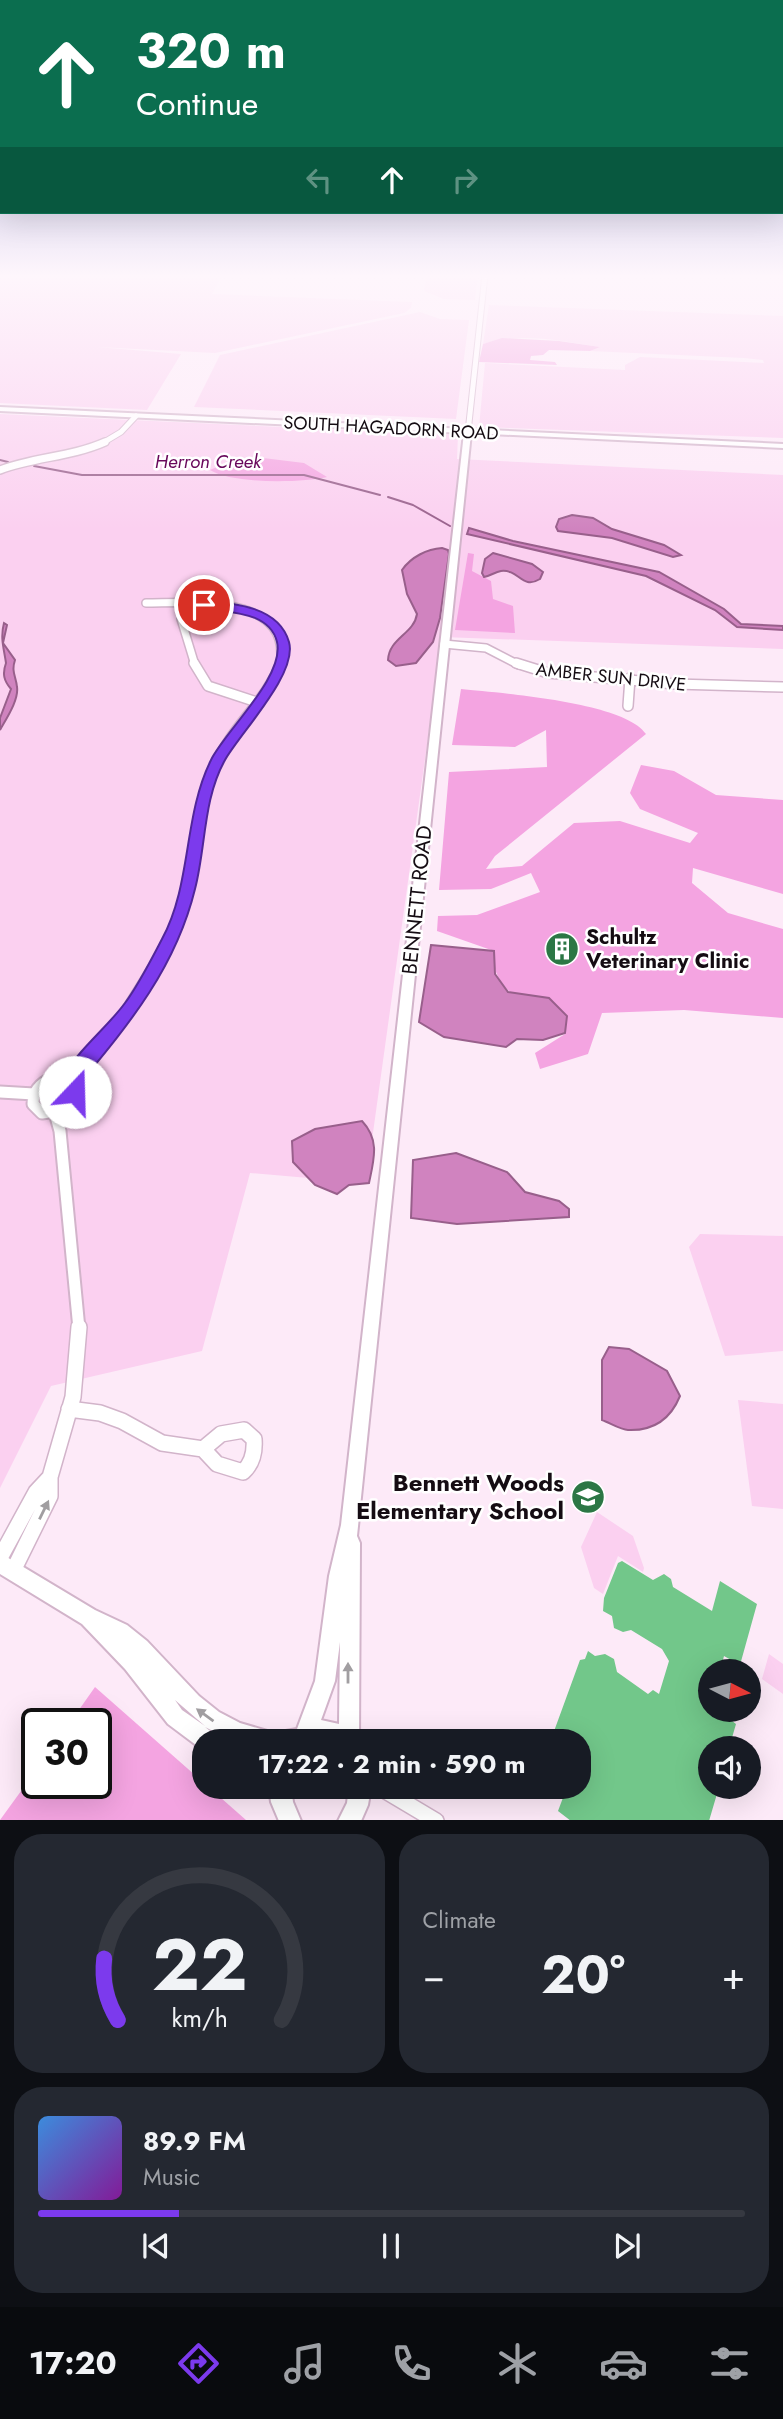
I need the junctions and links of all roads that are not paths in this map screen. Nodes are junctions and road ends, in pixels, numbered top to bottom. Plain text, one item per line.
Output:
1 (476, 360) edge
2 (0, 409) edge
3 (133, 416) junction
4 (468, 432) junction
5 (783, 446) edge
6 (0, 470) edge
7 (146, 603) dead end
8 (187, 603) junction
9 (444, 644) junction
10 (630, 678) junction
11 (783, 687) edge
12 (260, 703) junction
13 (628, 706) dead end
14 (70, 1081) junction
15 (0, 1092) edge
16 (34, 1094) junction
17 (55, 1113) junction
18 (69, 1409) junction
19 (203, 1449) dead end
20 (349, 1525) junction
21 (4, 1564) edge
22 (89, 1617) junction
23 (229, 1729) edge
24 (301, 1729) edge
25 (348, 1729) edge
26 (192, 1730) edge
27 (358, 1799) edge
28 (396, 1799) edge
29 (350, 1820) edge
30 (434, 1820) edge

1 - 4 street, BENNETT ROAD
2 - 3 street, SOUTH HAGADORN ROAD
3 - 4 street, SOUTH HAGADORN ROAD
3 - 6 street
4 - 5 street, SOUTH HAGADORN ROAD
4 - 9 street, BENNETT ROAD
7 - 8 street
8 - 12 street
8 - 12 street
9 - 10 street, AMBER SUN DRIVE
9 - 20 street, BENNETT ROAD
10 - 11 street, AMBER SUN DRIVE
10 - 13 street
12 - 14 street
14 - 16 street
14 - 17 street
15 - 16 street
16 - 17 street
17 - 18 street
18 - 19 street
18 - 21 street
20 - 24 street, BENNETT ROAD
25 -> 20 street, BENNETT ROAD
21 - 22 street
23 -> 22 street
22 - 26 street
27 - 29 street
28 - 30 street

